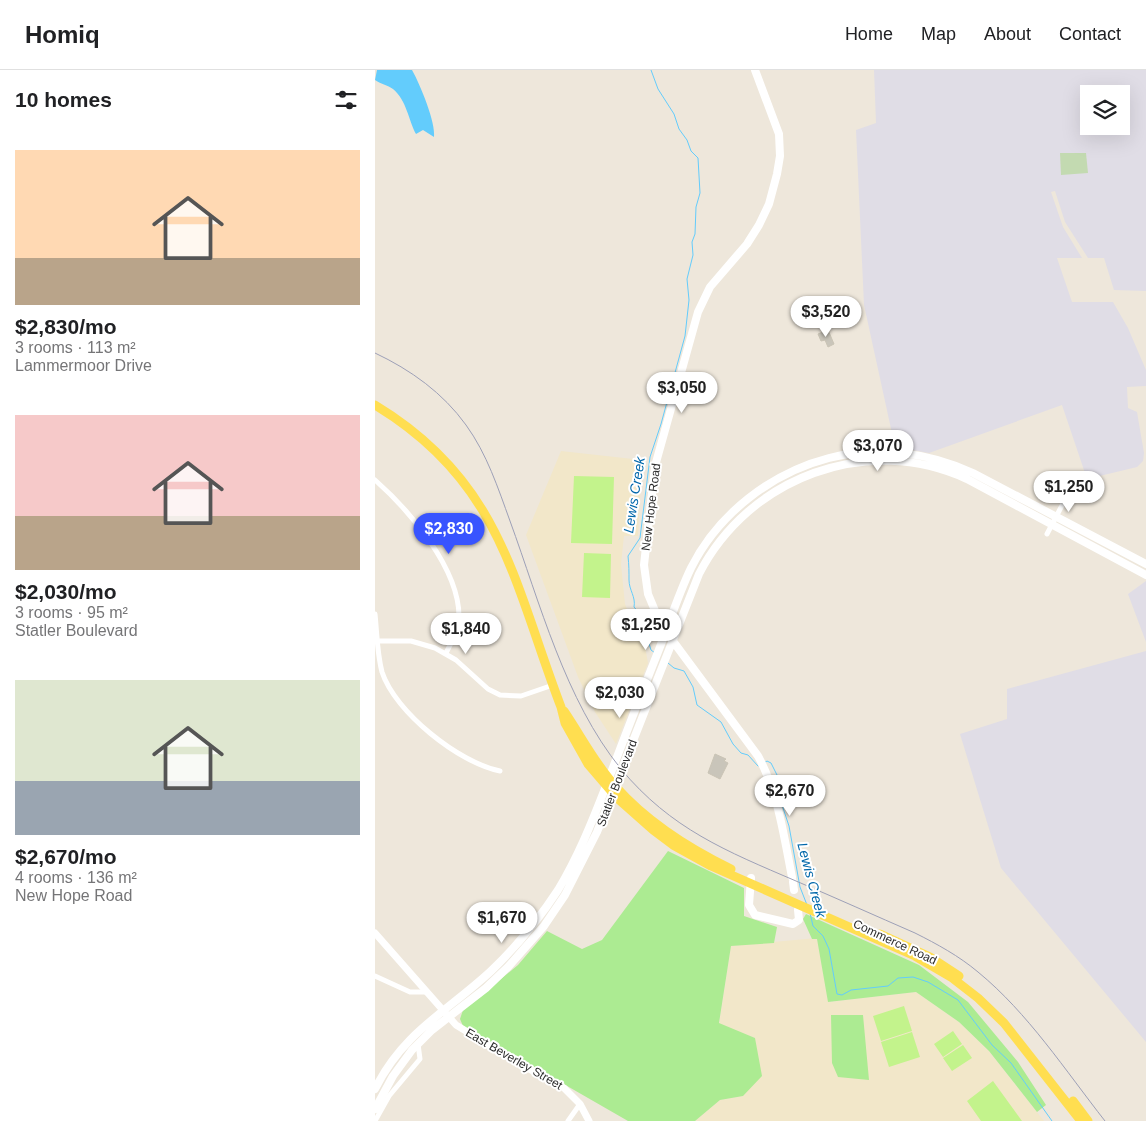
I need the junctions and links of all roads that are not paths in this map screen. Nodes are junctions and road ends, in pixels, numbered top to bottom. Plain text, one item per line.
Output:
1 (755, 70) edge
2 (375, 405) edge
3 (375, 480) edge
4 (1089, 486) dead end
5 (1057, 516) junction
6 (1053, 525) junction
7 (1047, 534) dead end
8 (1146, 564) edge
9 (1146, 575) edge
10 (375, 614) edge
11 (672, 614) junction
12 (655, 615) junction
13 (665, 632) junction
14 (377, 641) edge
15 (671, 644) junction
16 (446, 653) junction
17 (680, 656) junction
18 (665, 660) junction
19 (553, 685) junction
20 (499, 771) dead end
21 (611, 786) junction
22 (751, 881) junction
23 (793, 883) dead end
24 (798, 910) dead end
25 (818, 910) junction
26 (375, 933) edge
27 (375, 976) edge
28 (428, 992) junction
29 (442, 1010) junction
30 (449, 1016) junction
31 (418, 1043) junction
32 (375, 1089) edge
33 (580, 1104) junction
34 (375, 1109) edge
35 (375, 1121) edge
36 (568, 1121) edge
37 (589, 1121) edge
38 (1081, 1121) edge
39 (1088, 1121) edge

1 - 12 main road, New Hope Road
2 - 19 main road, Commerce Road
3 - 16 street
4 - 5 street
5 - 6 street
5 - 8 main road, Statler Boulevard
5 - 11 main road, Statler Boulevard
6 - 7 street
6 - 9 main road, Statler Boulevard
6 - 15 main road, Statler Boulevard
10 - 14 street
11 - 12 main road
11 - 13 main road, Statler Boulevard
12 - 13 main road, New Hope Road
13 - 15 main road, New Hope Road
13 - 21 main road, Statler Boulevard
14 - 16 street
14 - 20 street
15 - 17 main road, New Hope Road
15 - 18 main road, Statler Boulevard
16 - 19 street
17 - 18 main road
17 - 23 main road, New Hope Road
18 - 21 main road, Statler Boulevard
19 - 21 main road, Commerce Road
21 - 22 main road, Commerce Road
21 - 29 main road, Statler Boulevard
21 - 30 main road, Statler Boulevard
22 - 24 main road
22 - 25 main road, Commerce Road
25 - 38 main road, Commerce Road
25 - 39 main road, Commerce Road
26 - 28 street, East Beverley Street
27 - 28 street
28 - 29 street, East Beverley Street
29 - 30 street, East Beverley Street
29 - 32 main road, Statler Boulevard
30 - 31 main road, Statler Boulevard
30 - 33 street, East Beverley Street
31 - 34 main road, Statler Boulevard
31 - 35 street
33 - 36 street
33 - 37 street, East Beverley Street

